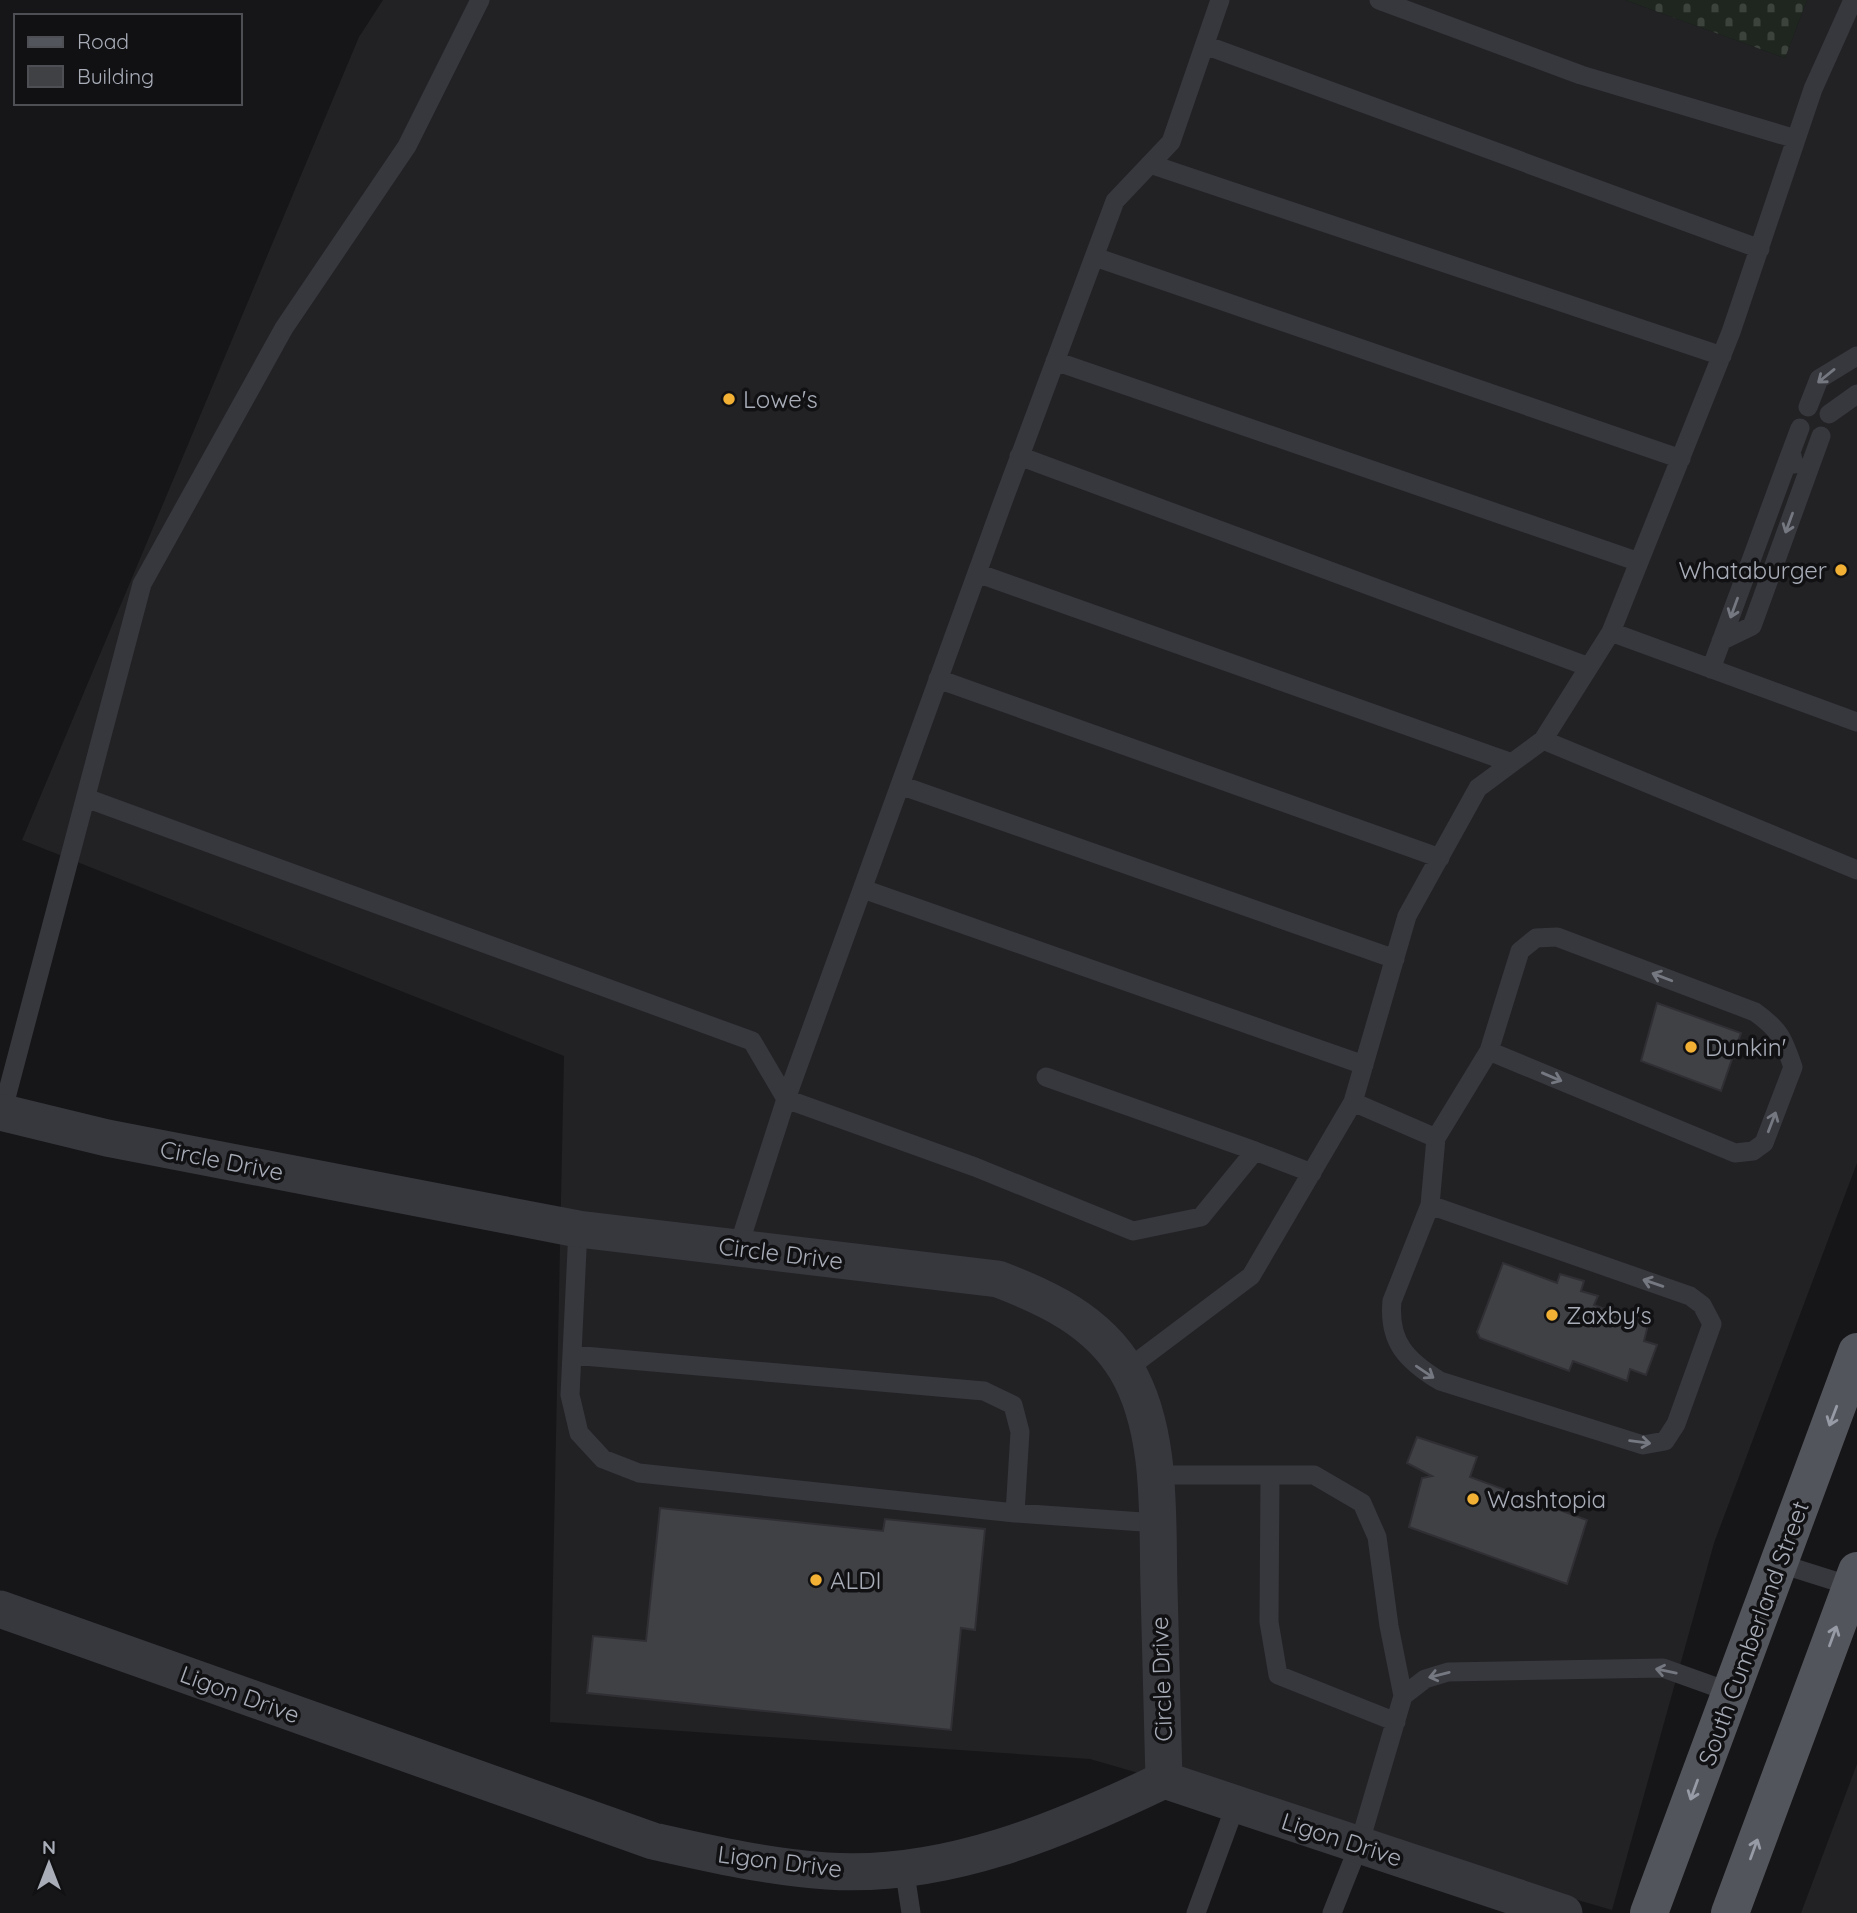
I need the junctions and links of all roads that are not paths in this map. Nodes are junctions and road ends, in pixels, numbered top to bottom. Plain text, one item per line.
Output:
1 (480, 0) edge
2 (1220, 0) edge
3 (1379, 0) edge
4 (1853, 0) edge
5 (1205, 45) junction
6 (1796, 139) junction
7 (1150, 164) junction
8 (1760, 249) junction
9 (1095, 257) junction
10 (1722, 356) junction
11 (1857, 356) edge
12 (1055, 361) junction
13 (1857, 394) edge
14 (1808, 407) dead end
15 (1829, 414) dead end
16 (1800, 428) dead end
17 (1821, 436) dead end
18 (1791, 452) junction
19 (1019, 456) junction
20 (1681, 459) junction
21 (1801, 492) junction
22 (1639, 562) junction
23 (977, 573) junction
24 (1611, 632) junction
25 (1721, 641) junction
26 (1589, 667) junction
27 (1711, 669) junction
28 (938, 679) junction
29 (1857, 722) edge
30 (1543, 740) junction
31 (1512, 763) junction
32 (900, 785) junction
33 (86, 798) junction
34 (1440, 858) junction
35 (1857, 870) edge
36 (863, 889) junction
37 (1395, 959) junction
38 (1489, 1051) junction
39 (1364, 1065) junction
40 (1046, 1077) dead end
41 (786, 1099) junction
42 (1353, 1102) junction
43 (1, 1112) edge
44 (1436, 1138) junction
45 (1255, 1151) junction
46 (1312, 1173) junction
47 (1430, 1205) junction
48 (578, 1229) junction
49 (738, 1248) junction
50 (1857, 1352) edge
51 (572, 1355) junction
52 (1126, 1370) junction
53 (1156, 1475) junction
54 (1270, 1475) junction
55 (1015, 1513) junction
56 (1157, 1524) junction
57 (1778, 1563) junction
58 (1855, 1582) edge
59 (0, 1609) edge
60 (1730, 1692) junction
61 (1403, 1696) junction
62 (1396, 1722) junction
63 (1164, 1780) junction
64 (1236, 1804) junction
65 (1360, 1845) junction
66 (904, 1867) junction
67 (911, 1913) edge
68 (1196, 1913) edge
69 (1332, 1913) edge
70 (1564, 1913) edge
71 (1649, 1913) edge
72 (1730, 1913) edge

1 - 33 lane
2 - 5 lane
3 - 6 lane
4 - 6 lane
5 - 7 lane
5 - 8 lane
6 - 8 lane
7 - 9 lane
7 - 10 lane
8 - 10 lane
9 - 12 lane
9 - 20 lane
10 - 20 lane
11 -> 14 lane
12 - 19 lane
12 - 22 lane
13 - 15 lane
16 - 18 lane
17 - 21 lane
18 - 21 lane
18 -> 25 lane
19 - 23 lane
19 - 26 lane
20 - 22 lane
21 -> 25 lane
22 - 24 lane
23 - 28 lane
23 - 31 lane
24 - 26 lane
24 - 27 lane
25 - 27 lane
26 - 30 lane
27 - 29 lane
28 - 32 lane
28 - 34 lane
30 - 31 lane
30 - 35 lane
31 - 34 lane
32 - 36 lane
32 - 37 lane
33 - 41 lane
33 - 43 lane
34 - 37 lane
36 - 39 lane
36 - 41 lane
37 - 39 lane
38 -> 38 lane
38 - 44 lane
39 - 42 lane
40 - 45 lane
41 - 45 lane
41 - 49 lane
42 - 44 lane
42 - 46 lane
43 - 48 street, Circle Drive
44 - 47 lane
45 - 46 lane
46 - 52 lane
47 -> 47 lane
48 - 49 street, Circle Drive
48 - 51 lane
49 - 52 street, Circle Drive
50 -> 57 main road, South Cumberland Street
51 - 55 lane
51 - 55 lane
52 - 53 street, Circle Drive
53 - 54 lane
53 - 56 street, Circle Drive
54 - 61 lane
54 - 62 lane
55 - 56 lane
56 - 63 street, Circle Drive
57 - 58 lane
57 - 60 main road, South Cumberland Street
72 -> 58 main road
59 - 66 street, Ligon Drive
60 -> 61 lane
60 -> 71 main road, South Cumberland Street
61 - 62 lane
62 - 65 lane
63 - 64 street, Ligon Drive
63 - 66 street, Ligon Drive
64 - 65 street, Ligon Drive
64 - 68 lane
65 - 69 lane
65 - 70 street, Ligon Drive
66 - 67 lane

